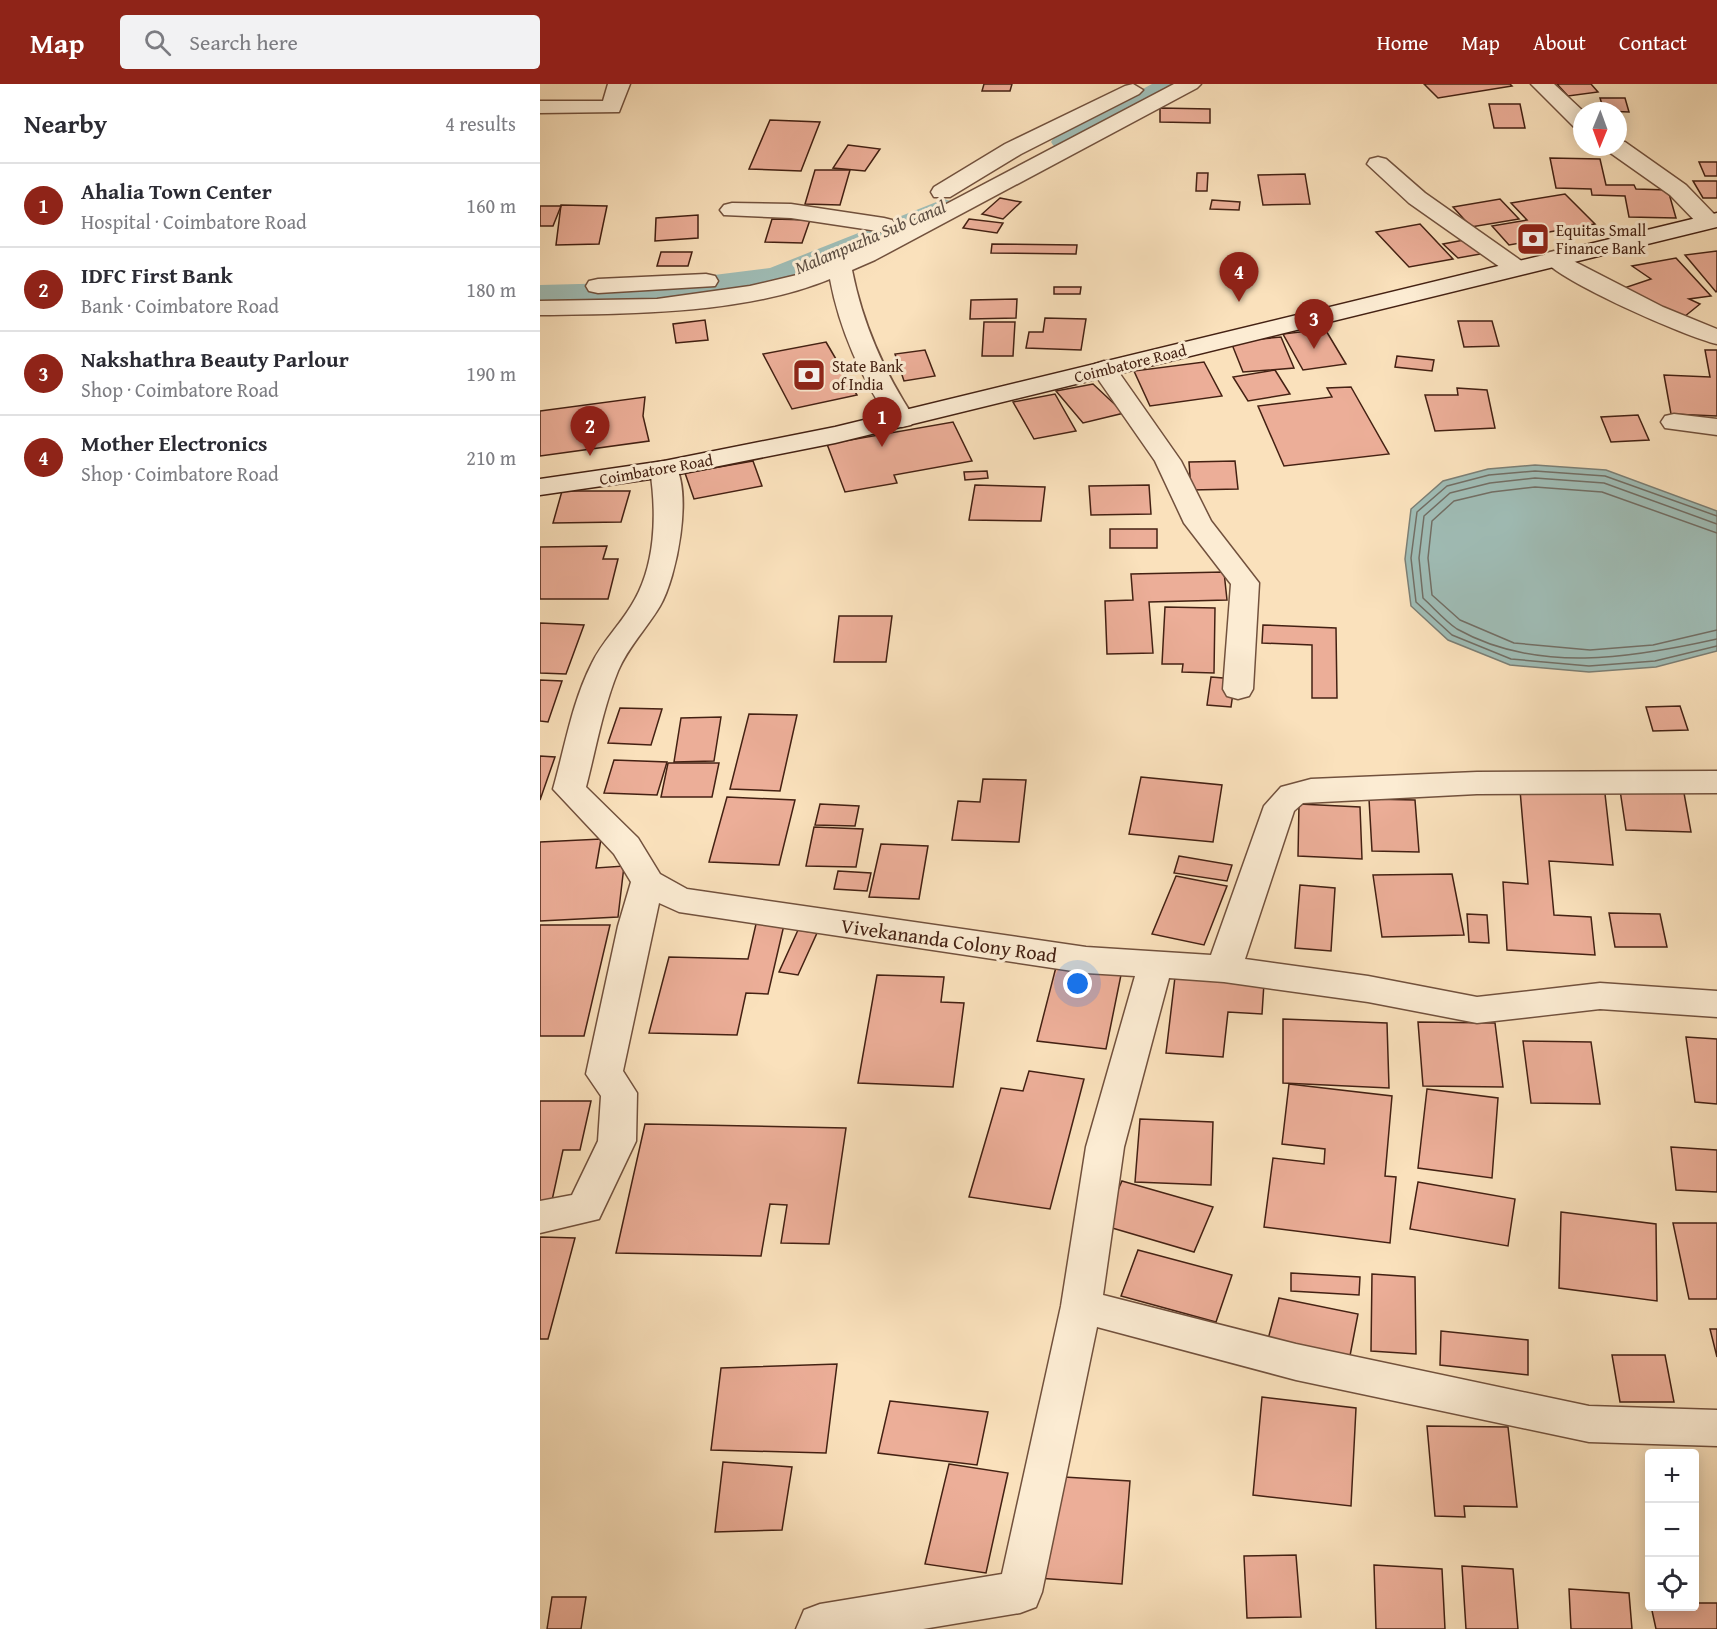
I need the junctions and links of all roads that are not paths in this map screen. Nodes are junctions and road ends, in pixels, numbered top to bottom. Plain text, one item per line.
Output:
1 (619, 84) edge
2 (1144, 84) edge
3 (1190, 84) edge
4 (1542, 84) edge
5 (540, 107) edge
6 (1573, 113) edge
7 (1627, 154) edge
8 (1378, 164) dead end
9 (732, 210) dead end
10 (894, 219) junction
11 (1713, 220) edge
12 (927, 223) junction
13 (1554, 258) junction
14 (839, 266) junction
15 (1515, 267) junction
16 (550, 286) dead end
17 (540, 308) edge
18 (1717, 337) edge
19 (1104, 369) junction
20 (902, 419) junction
21 (1674, 422) dead end
22 (1717, 427) edge
23 (664, 469) junction
24 (540, 487) edge
25 (1238, 688) dead end
26 (1717, 782) edge
27 (648, 882) junction
28 (1155, 966) junction
29 (1224, 969) junction
30 (1717, 1004) edge
31 (540, 1217) edge
32 (1081, 1306) junction
33 (1717, 1428) edge
34 (818, 1629) edge

1 - 5 street
2 - 10 street
3 - 12 street
4 - 6 street
7 - 11 street
8 - 15 street
9 - 10 street
10 - 12 street
10 - 16 street
11 - 13 street, Coimbatore Road
12 - 14 street
13 - 15 street, Coimbatore Road
13 - 18 street
14 - 17 street
14 - 20 street
15 - 19 street, Coimbatore Road
19 - 20 street, Coimbatore Road
19 - 25 street
20 - 23 street, Coimbatore Road
21 - 22 street
23 - 24 street, Coimbatore Road
23 - 27 street, Vivekananda Colony Road
26 - 29 street
27 - 28 street, Vivekananda Colony Road
27 - 31 street
28 - 29 street, Vivekananda Colony Road
28 - 32 street
29 - 30 street, Vivekananda Colony Road
32 - 33 street
32 - 34 street

